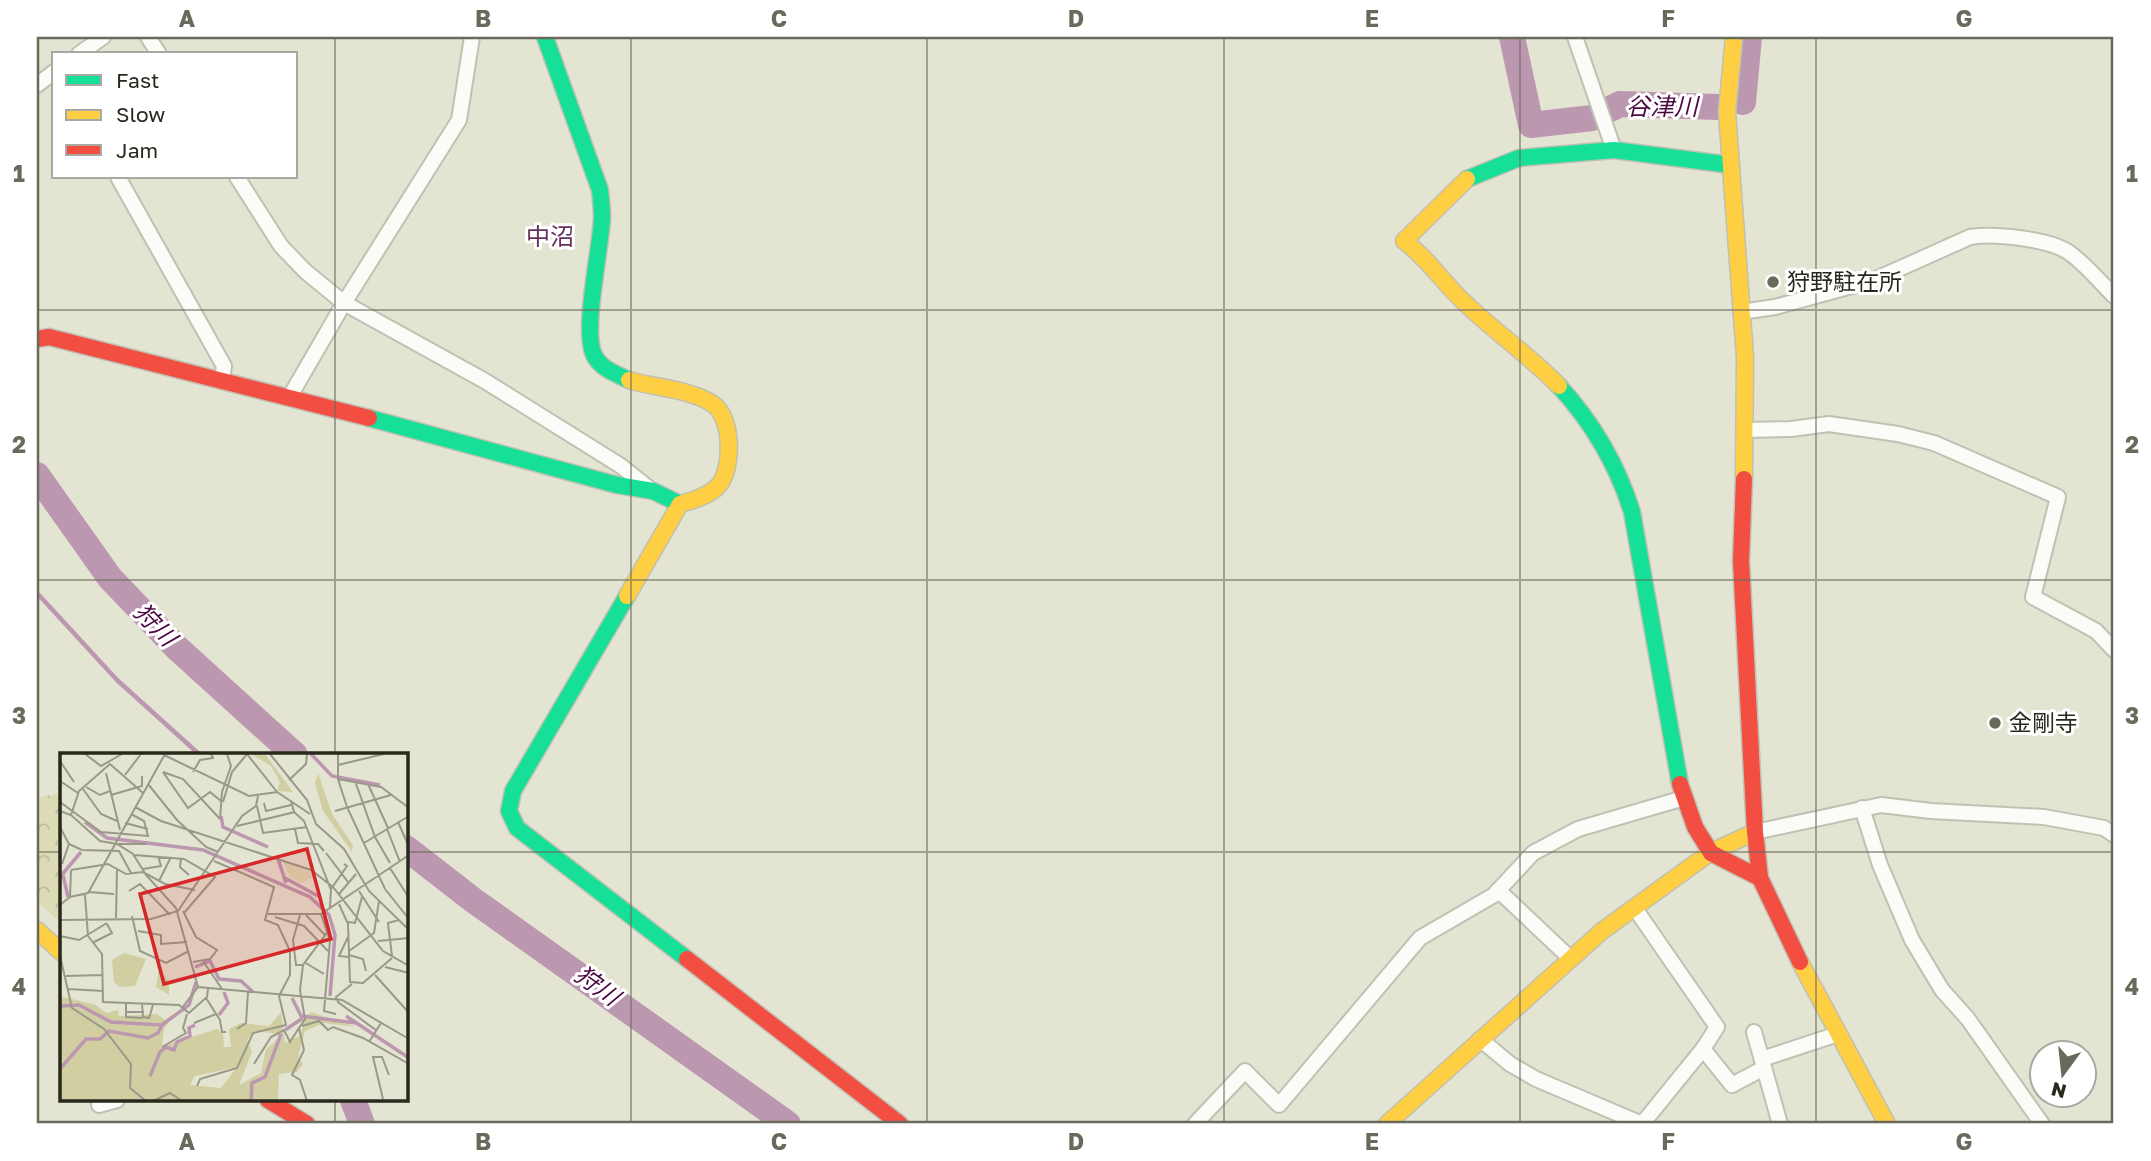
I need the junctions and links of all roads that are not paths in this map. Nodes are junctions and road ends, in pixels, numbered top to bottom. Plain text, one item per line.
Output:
1 (103, 37) edge
2 (148, 37) edge
3 (472, 37) edge
4 (545, 37) edge
5 (1575, 37) edge
6 (1734, 37) edge
7 (82, 52) edge
8 (158, 52) edge
9 (52, 74) edge
10 (37, 85) edge
11 (1614, 150) junction
12 (1731, 165) junction
13 (119, 178) edge
14 (238, 178) edge
15 (2114, 296) edge
16 (344, 303) junction
17 (1741, 312) junction
18 (37, 338) edge
19 (222, 381) junction
20 (289, 398) junction
21 (1746, 430) junction
22 (653, 491) junction
23 (680, 504) junction
24 (2114, 650) edge
25 (1685, 798) junction
26 (1862, 808) junction
27 (1755, 832) junction
28 (2114, 835) edge
29 (1711, 852) junction
30 (1760, 878) junction
31 (1498, 890) junction
32 (1634, 907) junction
33 (37, 930) edge
34 (60, 951) edge
35 (1571, 959) junction
36 (1754, 1032) dead end
37 (1838, 1034) junction
38 (1480, 1039) junction
39 (1703, 1049) junction
40 (1763, 1064) junction
41 (110, 1102) edge
42 (271, 1102) edge
43 (99, 1105) dead end
44 (307, 1124) edge
45 (900, 1124) edge
46 (1195, 1124) edge
47 (1387, 1124) edge
48 (1642, 1124) edge
49 (1780, 1124) edge
50 (1887, 1124) edge
51 (2042, 1124) edge

1 - 7 street
2 - 8 street
3 - 16 street
4 - 23 street
5 - 11 street
6 - 12 street
9 - 10 street
11 - 12 street
11 - 25 street
12 - 17 street
13 - 19 street
14 - 16 street
15 - 17 street
16 - 20 street
16 - 22 street
17 - 21 street
18 - 19 street
19 - 20 street
20 - 22 street
21 - 24 street
21 - 27 street
22 - 23 street
23 - 45 street
25 - 29 street
25 - 31 street
26 - 27 street
26 - 28 street
26 - 51 street
27 - 29 street
27 - 30 street
29 - 30 street
29 - 32 street
30 - 37 street
31 - 35 street
31 - 46 street
32 - 35 street
32 - 39 street
33 - 34 street
35 - 38 street
36 - 40 street
37 - 40 street
37 - 50 street
38 - 47 street
38 - 48 street
39 - 40 street
39 - 48 street
40 - 49 street
41 - 43 street
42 - 44 street

